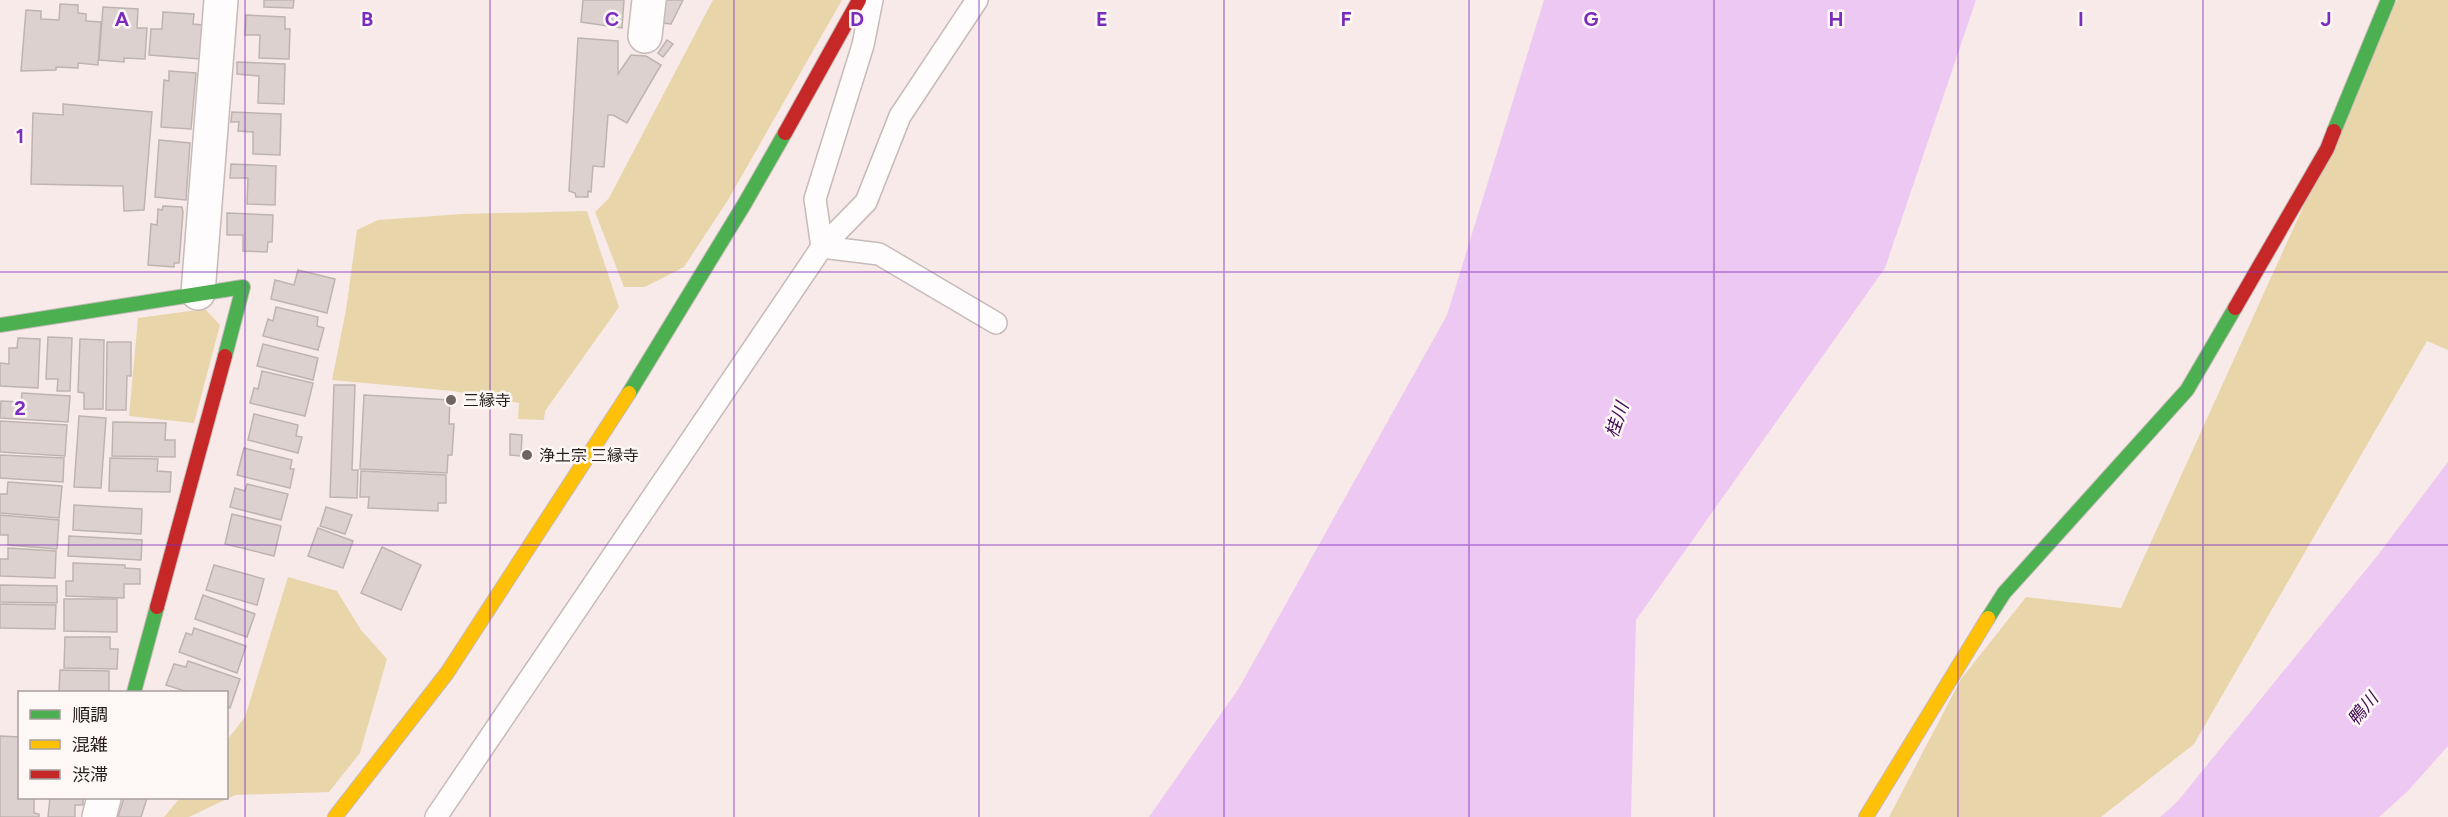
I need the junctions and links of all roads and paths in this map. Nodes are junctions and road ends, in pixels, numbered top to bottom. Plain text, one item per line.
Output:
1 (221, 0) edge
2 (649, 0) edge
3 (859, 0) edge
4 (872, 0) edge
5 (977, 0) edge
6 (2388, 0) edge
7 (645, 36) dead end
8 (822, 247) junction
9 (198, 293) junction
10 (996, 323) dead end
11 (0, 325) edge
12 (135, 691) edge
13 (104, 799) edge
14 (99, 817) edge
15 (335, 817) edge
16 (436, 817) edge
17 (1866, 817) edge

1 - 9 street
2 - 7 street
3 - 15 street
4 - 8 lane
5 - 8 lane
6 - 17 street
8 - 10 lane
8 - 16 lane
9 - 11 street
9 - 12 street
13 - 14 street

